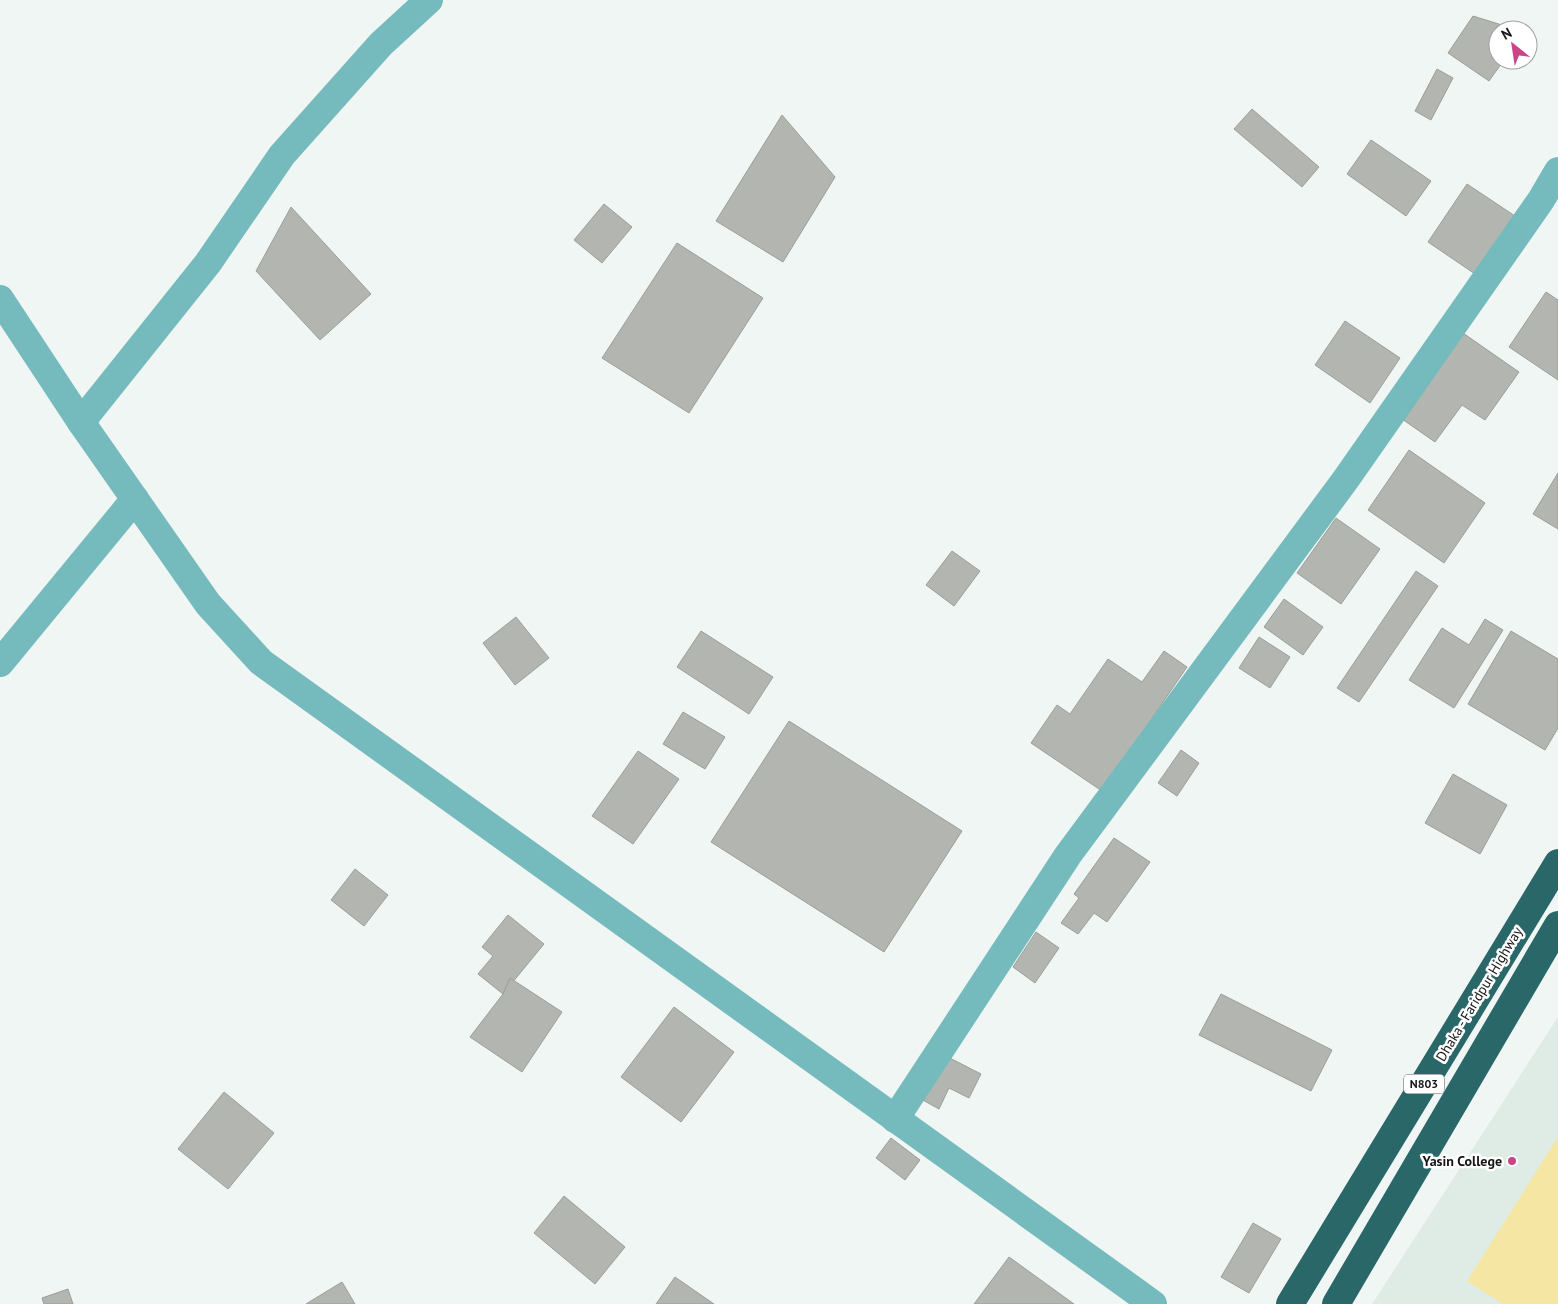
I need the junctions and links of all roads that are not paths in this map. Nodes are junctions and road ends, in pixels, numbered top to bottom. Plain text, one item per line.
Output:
1 (429, 0) edge
2 (1558, 171) edge
3 (1550, 206) edge
4 (0, 299) edge
5 (81, 422) junction
6 (135, 499) junction
7 (0, 662) edge
8 (1558, 863) edge
9 (1558, 925) edge
10 (895, 1119) junction
11 (1152, 1304) edge
12 (1290, 1304) edge
13 (1336, 1304) edge

1 - 5 street
2 - 3 street
3 - 10 street
4 - 5 street
5 - 6 street
6 - 7 street
6 - 10 street
8 - 12 highway, Dhaka - Faridpur Highway / N803
9 - 13 highway, N803
10 - 11 street

